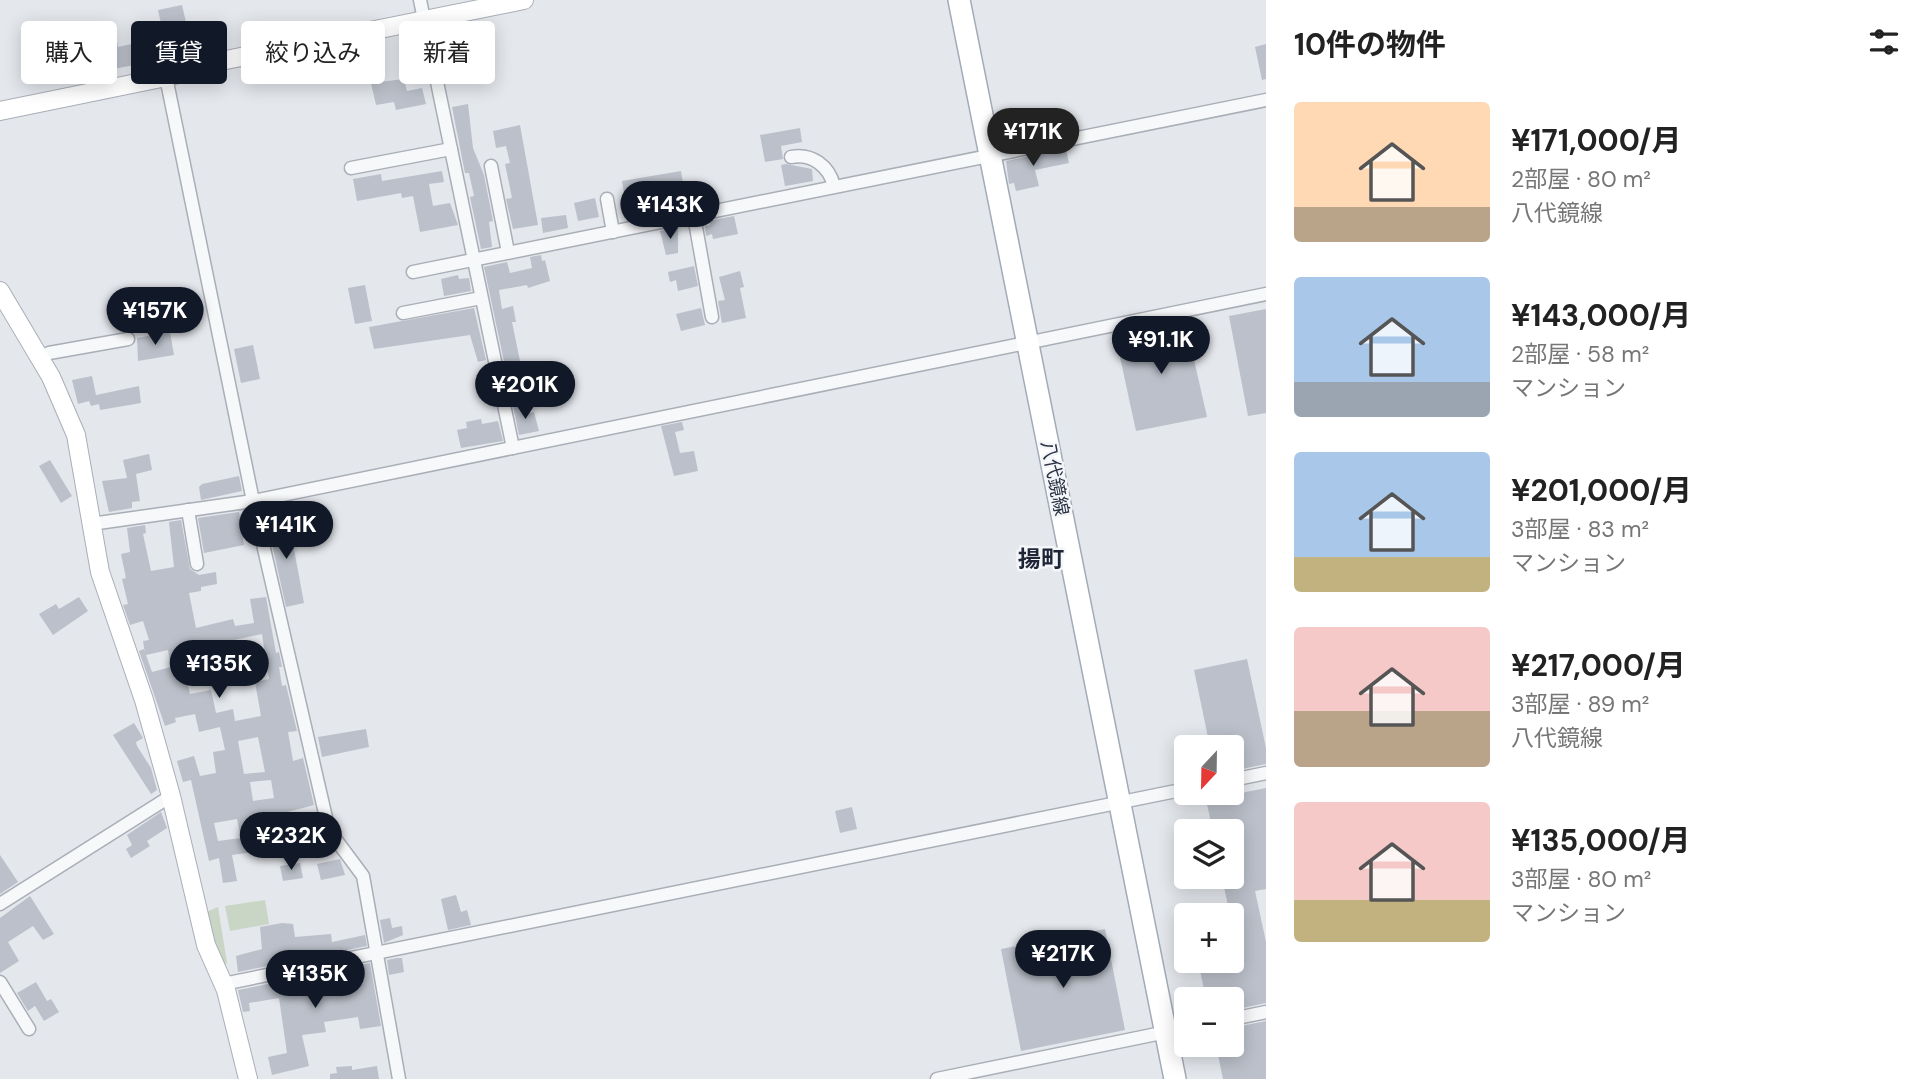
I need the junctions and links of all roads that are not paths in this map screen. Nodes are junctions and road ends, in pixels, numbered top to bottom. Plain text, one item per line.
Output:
1 (420, 0) edge
2 (524, 0) edge
3 (959, 0) edge
4 (424, 20) junction
5 (227, 60) edge
6 (132, 84) edge
7 (167, 84) edge
8 (1266, 100) edge
9 (0, 111) edge
10 (451, 149) junction
11 (991, 156) junction
12 (791, 157) dead end
13 (491, 166) dead end
14 (351, 168) dead end
15 (834, 186) junction
16 (607, 198) dead end
17 (694, 216) junction
18 (613, 232) junction
19 (508, 253) junction
20 (474, 260) junction
21 (413, 272) dead end
22 (0, 291) edge
23 (1266, 294) edge
24 (481, 298) junction
25 (403, 313) dead end
26 (712, 317) dead end
27 (128, 339) dead end
28 (1029, 342) junction
29 (40, 357) junction
30 (513, 448) junction
31 (253, 501) junction
32 (188, 510) junction
33 (91, 524) junction
34 (197, 564) dead end
35 (1266, 773) edge
36 (1244, 778) edge
37 (1174, 792) edge
38 (171, 796) junction
39 (1120, 803) junction
40 (0, 904) edge
41 (377, 954) junction
42 (0, 982) edge
43 (223, 984) junction
44 (1266, 1012) edge
45 (1244, 1017) edge
46 (1174, 1022) edge
47 (29, 1029) dead end
48 (1174, 1030) edge
49 (1175, 1057) edge
50 (248, 1079) edge
51 (399, 1079) edge
52 (937, 1079) edge
53 (1175, 1079) edge

1 - 4 street
2 - 4 street
3 - 11 main road, 八代鏡線
4 - 5 street
4 - 10 street
6 - 9 street
7 - 31 street
8 - 11 street
10 - 14 street
10 - 20 street
11 - 15 street
11 - 28 main road, 八代鏡線
12 - 15 street
13 - 19 street
15 - 17 street
16 - 18 street
17 - 18 street
17 - 26 street
18 - 19 street
19 - 20 street
20 - 21 street
20 - 24 street
22 - 29 street
23 - 28 street
24 - 25 street
24 - 30 street
27 - 29 street
28 - 30 street
28 - 39 main road, 八代鏡線
29 - 33 street
30 - 31 street
31 - 32 street
31 - 41 street
32 - 33 street
32 - 34 street
33 - 38 street
35 - 36 street
37 - 39 street
38 - 40 street
38 - 43 street
39 - 41 street
39 - 46 main road, 八代鏡線
41 - 43 street
41 - 51 street
42 - 47 street
43 - 50 street
44 - 45 street
48 - 52 street
49 - 53 main road, 八代鏡線

